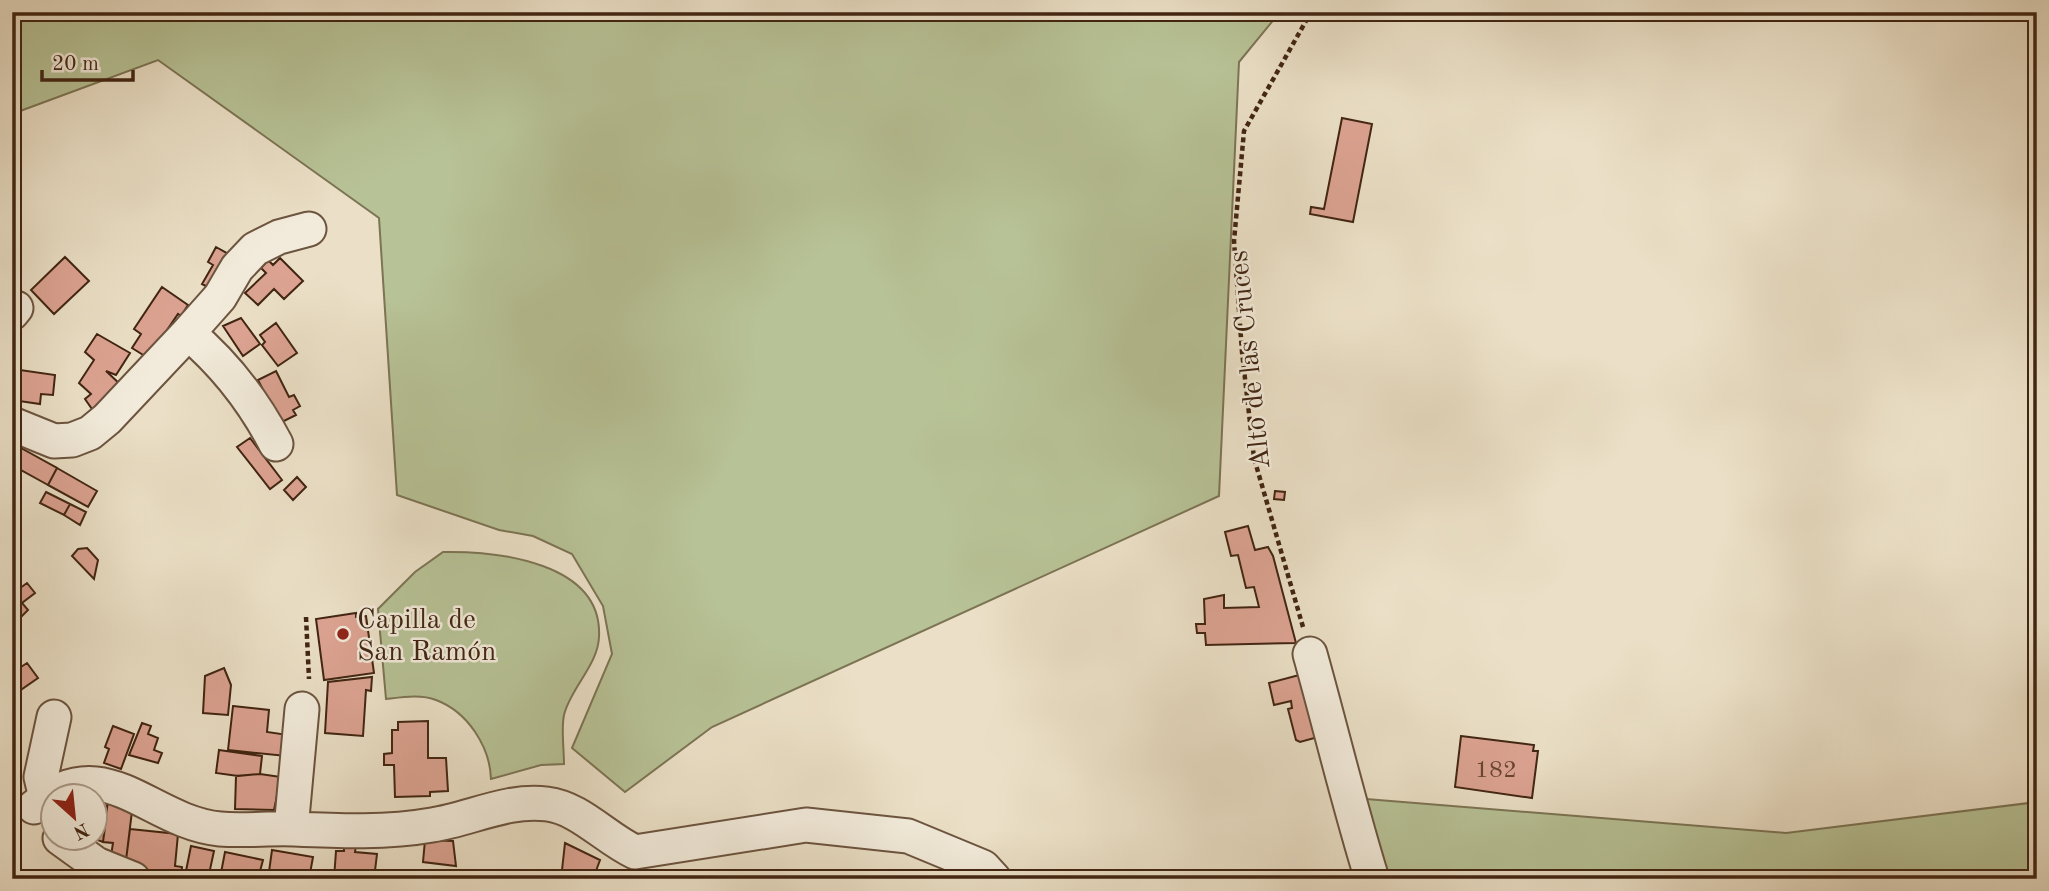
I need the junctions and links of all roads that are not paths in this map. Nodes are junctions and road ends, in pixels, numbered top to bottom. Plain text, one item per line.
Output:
1 (309, 229) dead end
2 (188, 332) junction
3 (12, 424) edge
4 (276, 444) dead end
5 (1310, 654) road end
6 (302, 709) road end
7 (54, 717) dead end
8 (36, 807) edge
9 (291, 829) junction
10 (79, 852) edge
11 (133, 879) edge
12 (994, 879) edge
13 (1372, 879) edge

1 - 2 street
2 - 3 street
2 - 4 street
5 - 13 street
6 - 9 street
7 - 8 street
8 - 9 street
9 - 12 street
10 - 11 street

